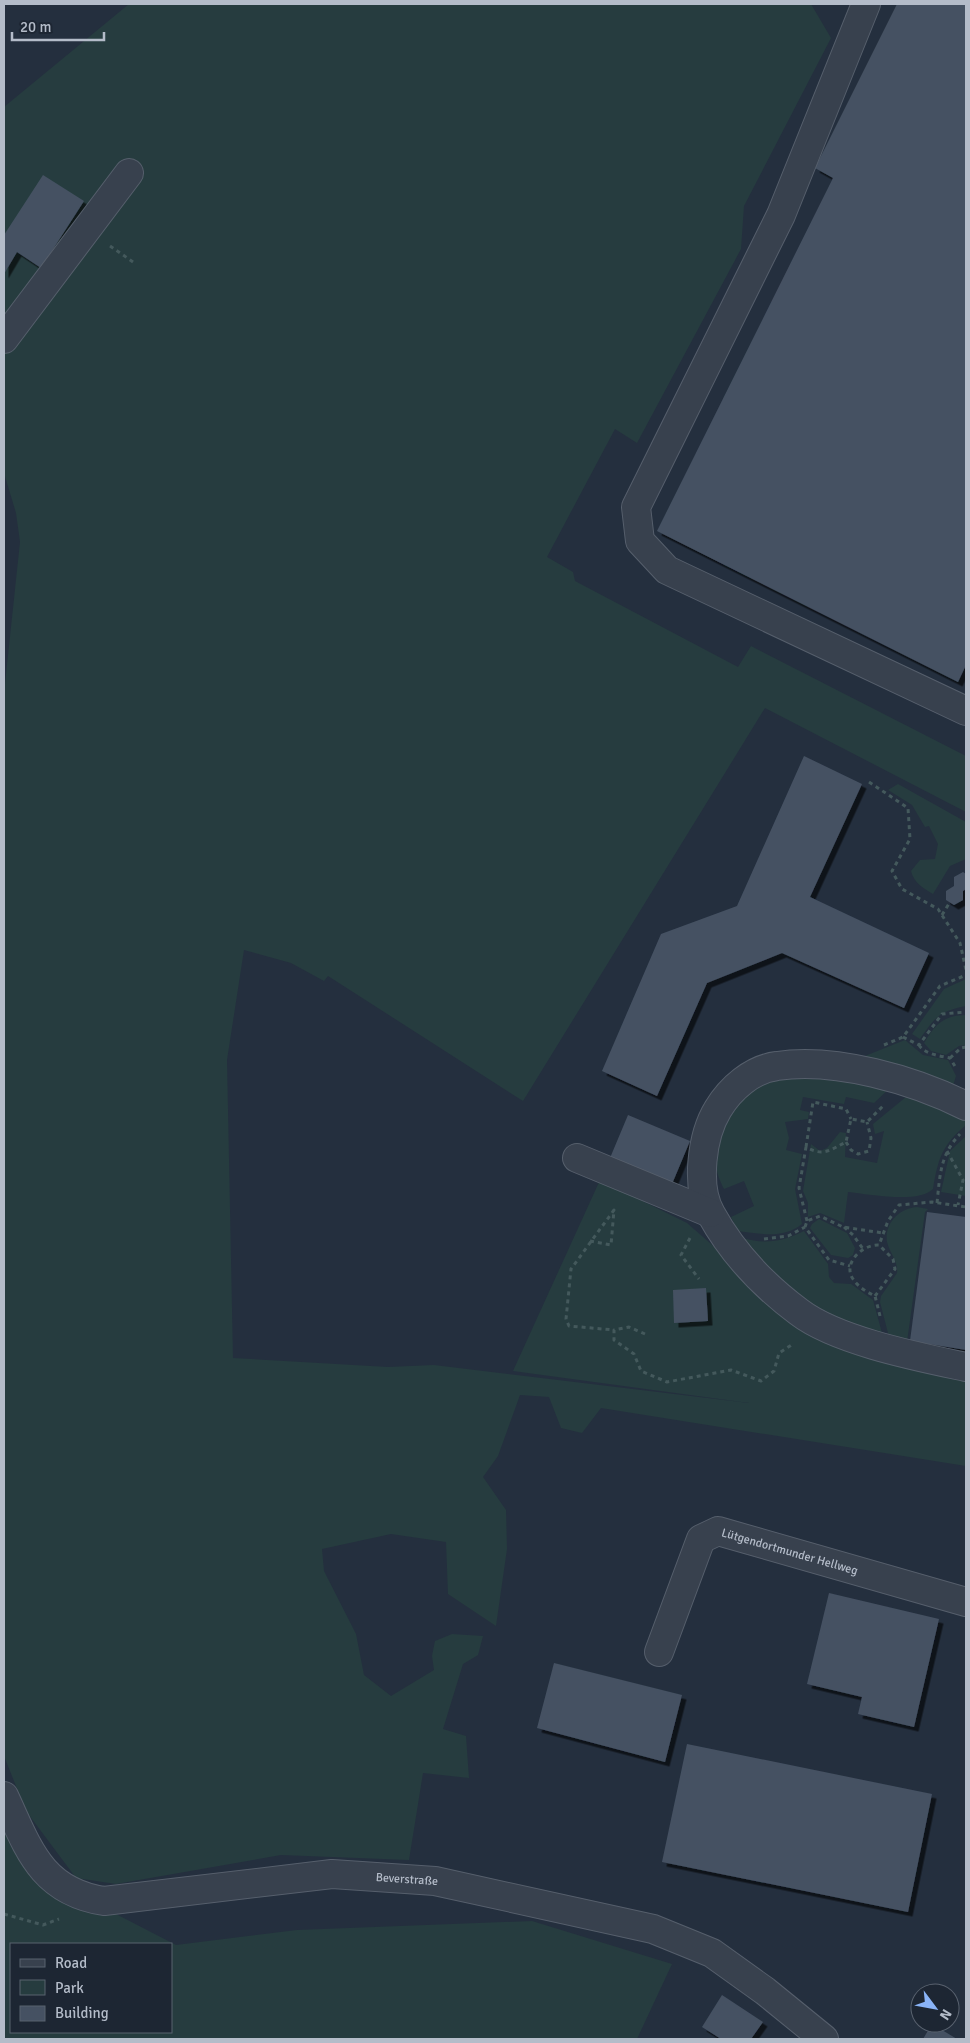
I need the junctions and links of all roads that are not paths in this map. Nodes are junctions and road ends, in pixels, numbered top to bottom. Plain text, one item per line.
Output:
1 (866, 4) edge
2 (129, 173) dead end
3 (4, 339) edge
4 (966, 711) edge
5 (966, 1106) edge
6 (577, 1158) dead end
7 (716, 1222) junction
8 (966, 1367) edge
9 (966, 1602) edge
10 (659, 1652) dead end
11 (4, 1796) edge
12 (824, 2039) edge

1 - 4 street
2 - 3 street
5 - 7 street
6 - 7 street
7 - 8 street
9 - 10 street, Lütgendortmunder Hellweg
11 - 12 street, Beverstraße

